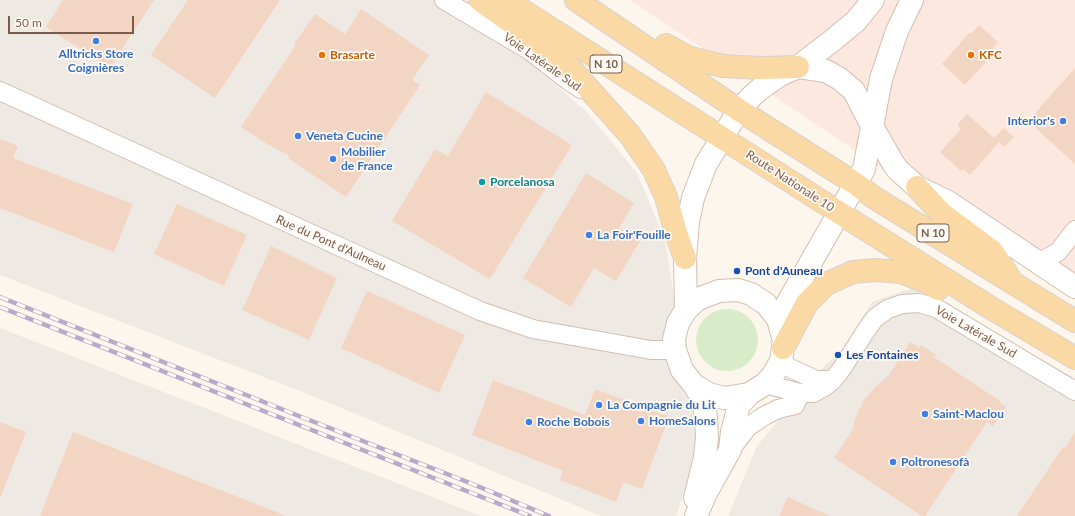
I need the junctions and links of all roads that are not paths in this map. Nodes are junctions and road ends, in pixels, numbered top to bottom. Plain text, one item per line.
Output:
1 (444, 0) edge
2 (480, 0) edge
3 (506, 0) edge
4 (576, 0) edge
5 (873, 0) edge
6 (912, 0) edge
7 (625, 32) junction
8 (798, 67) junction
9 (0, 92) edge
10 (598, 100) junction
11 (739, 110) junction
12 (873, 128) junction
13 (722, 137) junction
14 (856, 184) junction
15 (917, 187) junction
16 (839, 212) junction
17 (1075, 230) edge
18 (685, 258) junction
19 (1038, 263) junction
20 (1012, 281) junction
21 (1075, 287) edge
22 (991, 308) junction
23 (686, 310) junction
24 (1075, 321) edge
25 (782, 349) junction
26 (675, 350) junction
27 (1075, 358) edge
28 (833, 380) junction
29 (694, 386) junction
30 (757, 389) junction
31 (1075, 390) edge
32 (800, 393) junction
33 (730, 450) junction
34 (692, 516) edge
35 (696, 516) edge

1 - 10 street, Voie Latérale Sud
2 - 10 main road
3 - 13 main road, Route Nationale 10 / N 10
4 - 7 main road, N 10
5 - 8 street
6 - 12 street
7 - 8 main road
7 - 11 main road, N 10
8 - 11 street
8 - 12 street
9 - 26 street, Rue du Pont d'Aulneau
10 - 18 main road
11 - 13 street
11 - 14 main road, N 10
12 - 14 street
12 - 15 street
13 - 16 main road, Route Nationale 10 / N 10
13 - 18 street
14 - 16 street
14 - 20 main road, N 10
15 - 19 street
15 - 20 main road
16 - 22 main road, Route Nationale 10 / N 10
16 - 25 street
17 - 19 street
18 - 23 street
19 - 21 street
20 - 24 main road, N 10
22 - 25 main road
22 - 27 main road, Route Nationale 10 / N 10
23 - 25 street
23 - 26 street
25 - 28 street
25 - 30 street
26 - 29 street
28 - 31 street, Voie Latérale Sud
28 - 32 street, Voie Latérale Sud
29 - 30 street
29 - 34 street
30 - 32 street, Voie Latérale Sud
30 - 33 street
32 - 33 street
33 - 35 street

